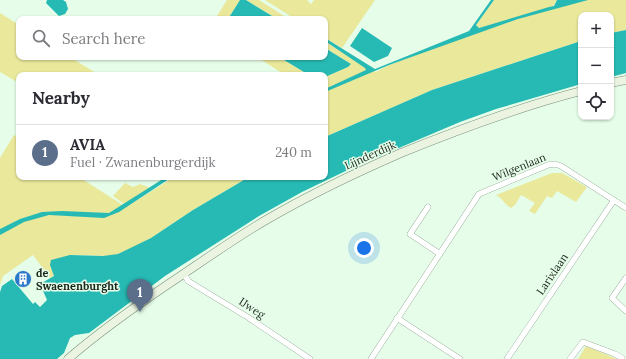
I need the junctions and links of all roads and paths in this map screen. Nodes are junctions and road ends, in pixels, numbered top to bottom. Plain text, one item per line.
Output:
1 (626, 80) edge
2 (614, 82) edge
3 (578, 92) edge
4 (614, 200) junction
5 (428, 207) dead end
6 (626, 208) edge
7 (440, 254) junction
8 (184, 273) junction
9 (626, 278) edge
10 (626, 311) edge
11 (398, 318) junction
12 (626, 353) edge
13 (73, 357) edge
14 (310, 359) edge
15 (371, 359) edge
16 (460, 359) edge
17 (507, 359) edge
18 (570, 359) edge
19 (622, 359) edge

1 - 2 street
3 - 8 street, Lijnderdijk
4 - 6 street, Wilgenlaan
4 - 7 street, Wilgenlaan
4 - 17 street, Larixlaan
5 - 7 street
7 - 11 street, Wilgenlaan
8 - 13 street, Lijnderdijk
8 - 14 street, IJweg
9 - 10 street
11 - 15 street, Wilgenlaan
11 - 16 street
12 - 19 street
18 - 19 street

